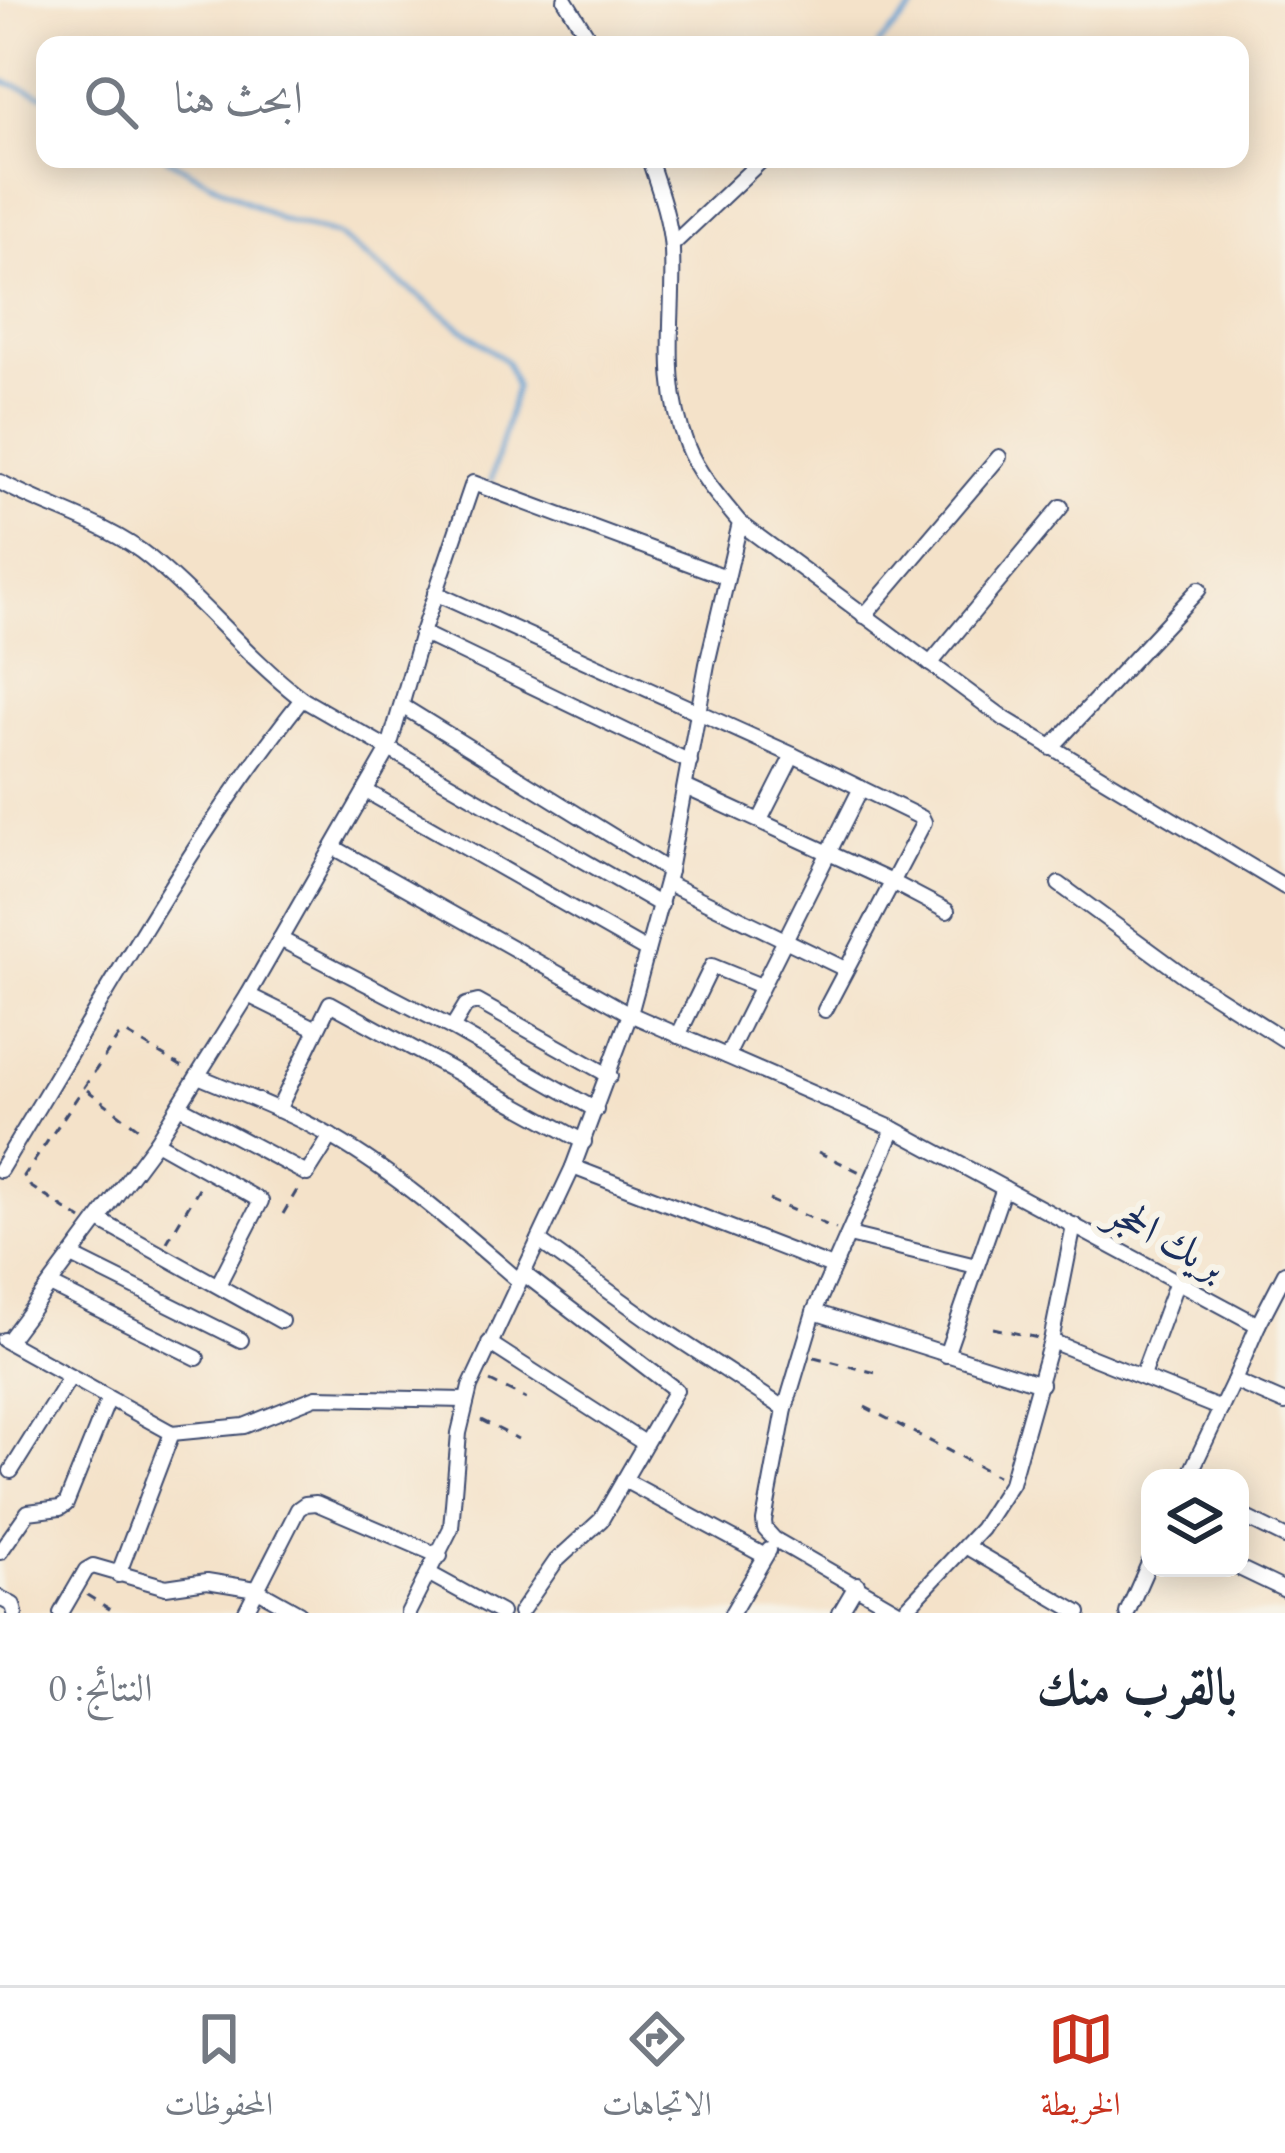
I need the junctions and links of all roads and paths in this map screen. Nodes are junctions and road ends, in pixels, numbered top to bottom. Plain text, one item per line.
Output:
1 (565, 0) edge
2 (587, 36) edge
3 (653, 168) edge
4 (753, 168) edge
5 (671, 245) junction
6 (999, 457) dead end
7 (0, 482) edge
8 (1061, 507) dead end
9 (740, 524) junction
10 (726, 578) junction
11 (1198, 589) dead end
12 (435, 593) junction
13 (864, 616) junction
14 (422, 633) junction
15 (930, 664) junction
16 (302, 699) junction
17 (402, 706) junction
18 (700, 714) junction
19 (1051, 748) junction
20 (388, 751) junction
21 (794, 755) junction
22 (690, 762) junction
23 (686, 787) junction
24 (860, 788) junction
25 (366, 790) junction
26 (760, 820) junction
27 (335, 848) junction
28 (827, 852) junction
29 (668, 877) junction
30 (890, 881) junction
31 (1059, 884) dead end
32 (1285, 887) edge
33 (661, 905) junction
34 (947, 911) dead end
35 (280, 939) junction
36 (783, 941) junction
37 (647, 951) junction
38 (845, 970) junction
39 (760, 986) junction
40 (248, 995) junction
41 (825, 1010) dead end
42 (630, 1014) junction
43 (452, 1028) junction
44 (316, 1029) junction
45 (678, 1036) junction
46 (1285, 1040) edge
47 (727, 1056) junction
48 (197, 1076) junction
49 (610, 1076) junction
50 (86, 1089) junction
51 (179, 1106) junction
52 (278, 1110) junction
53 (596, 1110) junction
54 (894, 1130) junction
55 (331, 1136) junction
56 (156, 1142) junction
57 (584, 1142) junction
58 (818, 1152) dead end
59 (573, 1167) junction
60 (0, 1170) edge
61 (209, 1172) junction
62 (308, 1174) junction
63 (874, 1178) junction
64 (1004, 1188) junction
65 (770, 1200) dead end
66 (283, 1214) dead end
67 (96, 1224) junction
68 (1074, 1225) junction
69 (849, 1235) junction
70 (539, 1241) junction
71 (160, 1253) junction
72 (72, 1256) junction
73 (976, 1266) junction
74 (832, 1267) junction
75 (1285, 1273) edge
76 (521, 1277) junction
77 (1177, 1281) junction
78 (50, 1285) junction
79 (218, 1285) junction
80 (814, 1312) junction
81 (281, 1321) dead end
82 (1258, 1325) junction
83 (993, 1328) dead end
84 (4, 1340) edge
85 (241, 1340) dead end
86 (1052, 1341) junction
87 (489, 1343) junction
88 (801, 1353) junction
89 (946, 1354) junction
90 (197, 1358) dead end
91 (475, 1373) junction
92 (876, 1373) dead end
93 (1142, 1376) junction
94 (70, 1377) junction
95 (1234, 1381) junction
96 (1041, 1384) junction
97 (108, 1400) junction
98 (526, 1400) dead end
99 (1285, 1403) edge
100 (464, 1406) junction
101 (865, 1407) dead end
102 (785, 1409) junction
103 (1221, 1409) junction
104 (172, 1433) junction
105 (518, 1439) dead end
106 (644, 1443) junction
107 (1192, 1469) edge
108 (11, 1471) dead end
109 (624, 1480) junction
110 (1011, 1484) junction
111 (1249, 1519) edge
112 (1285, 1537) edge
113 (775, 1538) junction
114 (965, 1546) junction
115 (0, 1552) edge
116 (440, 1556) junction
117 (765, 1556) junction
118 (1249, 1573) edge
119 (430, 1574) junction
120 (118, 1575) junction
121 (1143, 1577) edge
122 (857, 1584) junction
123 (76, 1588) junction
124 (256, 1588) junction
125 (1285, 1590) edge
126 (0, 1598) edge
127 (479, 1608) edge
128 (1061, 1609) edge
129 (15, 1613) edge
130 (62, 1613) edge
131 (116, 1613) edge
132 (245, 1613) edge
133 (299, 1613) edge
134 (408, 1613) edge
135 (501, 1613) edge
136 (520, 1613) edge
137 (732, 1613) edge
138 (840, 1613) edge
139 (902, 1613) edge
140 (1079, 1613) edge
141 (1127, 1613) edge

1 - 2 street
3 - 5 street
4 - 5 street
5 - 9 street
6 - 13 street
7 - 16 street
8 - 15 street
9 - 10 street
9 - 13 street
10 - 12 street
10 - 18 street
11 - 19 street
12 - 14 street
12 - 18 street
13 - 15 street
14 - 17 street
14 - 22 street
15 - 19 street
16 - 20 street
16 - 60 street
17 - 20 street
17 - 29 street
18 - 21 street
18 - 22 street
19 - 32 street
20 - 25 street
20 - 33 street
21 - 24 street
21 - 26 street
22 - 23 street
23 - 26 street
23 - 29 street
24 - 28 street
24 - 30 street
25 - 27 street
25 - 37 street
26 - 28 street
27 - 35 street
27 - 42 street, بريك الحجر
28 - 30 street
28 - 36 street
29 - 33 street
29 - 36 street
30 - 34 street
30 - 38 street
31 - 46 street
33 - 37 street
35 - 40 street
35 - 43 street
36 - 38 street
36 - 39 street
37 - 42 street
38 - 41 street
39 - 45 street
39 - 47 street
40 - 44 street
40 - 48 street
42 - 45 street, بريك الحجر
42 - 49 street
43 - 49 street
43 - 53 street
44 - 52 street
44 - 57 street
45 - 47 street, بريك الحجر
47 - 54 street, بريك الحجر
48 - 50 path
48 - 51 street
48 - 52 street
49 - 53 street
50 - 56 path
50 - 67 path
51 - 56 street
51 - 62 street
52 - 55 street
53 - 57 street
54 - 63 street
54 - 64 street, بريك الحجر
55 - 62 street
55 - 76 street
56 - 61 street
56 - 67 street
57 - 59 street
58 - 63 path
59 - 70 street
59 - 74 street
61 - 71 path
61 - 79 street
62 - 66 path
63 - 69 street
64 - 68 street, بريك الحجر
64 - 73 street
65 - 69 path
67 - 71 street
67 - 72 street
68 - 77 street, بريك الحجر
68 - 86 street
69 - 73 street
69 - 74 street
70 - 76 street
70 - 102 street
71 - 79 street
72 - 78 street
72 - 85 street
73 - 89 street
74 - 80 street
75 - 82 street
76 - 87 street
76 - 106 street
77 - 82 street, بريك الحجر
77 - 93 street
78 - 84 street
78 - 90 street
79 - 81 street
80 - 88 street
80 - 89 street
82 - 95 street, بريك الحجر
83 - 86 path
84 - 94 street
86 - 93 street
86 - 96 street
87 - 91 street
87 - 106 street
88 - 92 path
88 - 102 street
89 - 96 street
91 - 98 path
91 - 100 street
93 - 103 street
94 - 97 street
94 - 108 street
95 - 99 street
95 - 103 street, بريك الحجر
96 - 110 street
97 - 104 street
97 - 115 street
100 - 104 street
100 - 105 path
100 - 116 street
101 - 110 path
102 - 113 street
103 - 107 street, بريك الحجر
104 - 120 street
106 - 109 street
109 - 117 street
109 - 136 street
110 - 114 street
111 - 112 street
113 - 117 street
113 - 122 street
114 - 128 street
114 - 139 street
116 - 119 street
116 - 124 street
117 - 137 street
118 - 125 street
119 - 127 street
119 - 134 street
120 - 123 street
120 - 124 street
121 - 141 street
122 - 138 street
122 - 139 street
123 - 130 street
123 - 131 path
124 - 132 street
124 - 133 street
126 - 129 street
127 - 135 street
128 - 140 street

